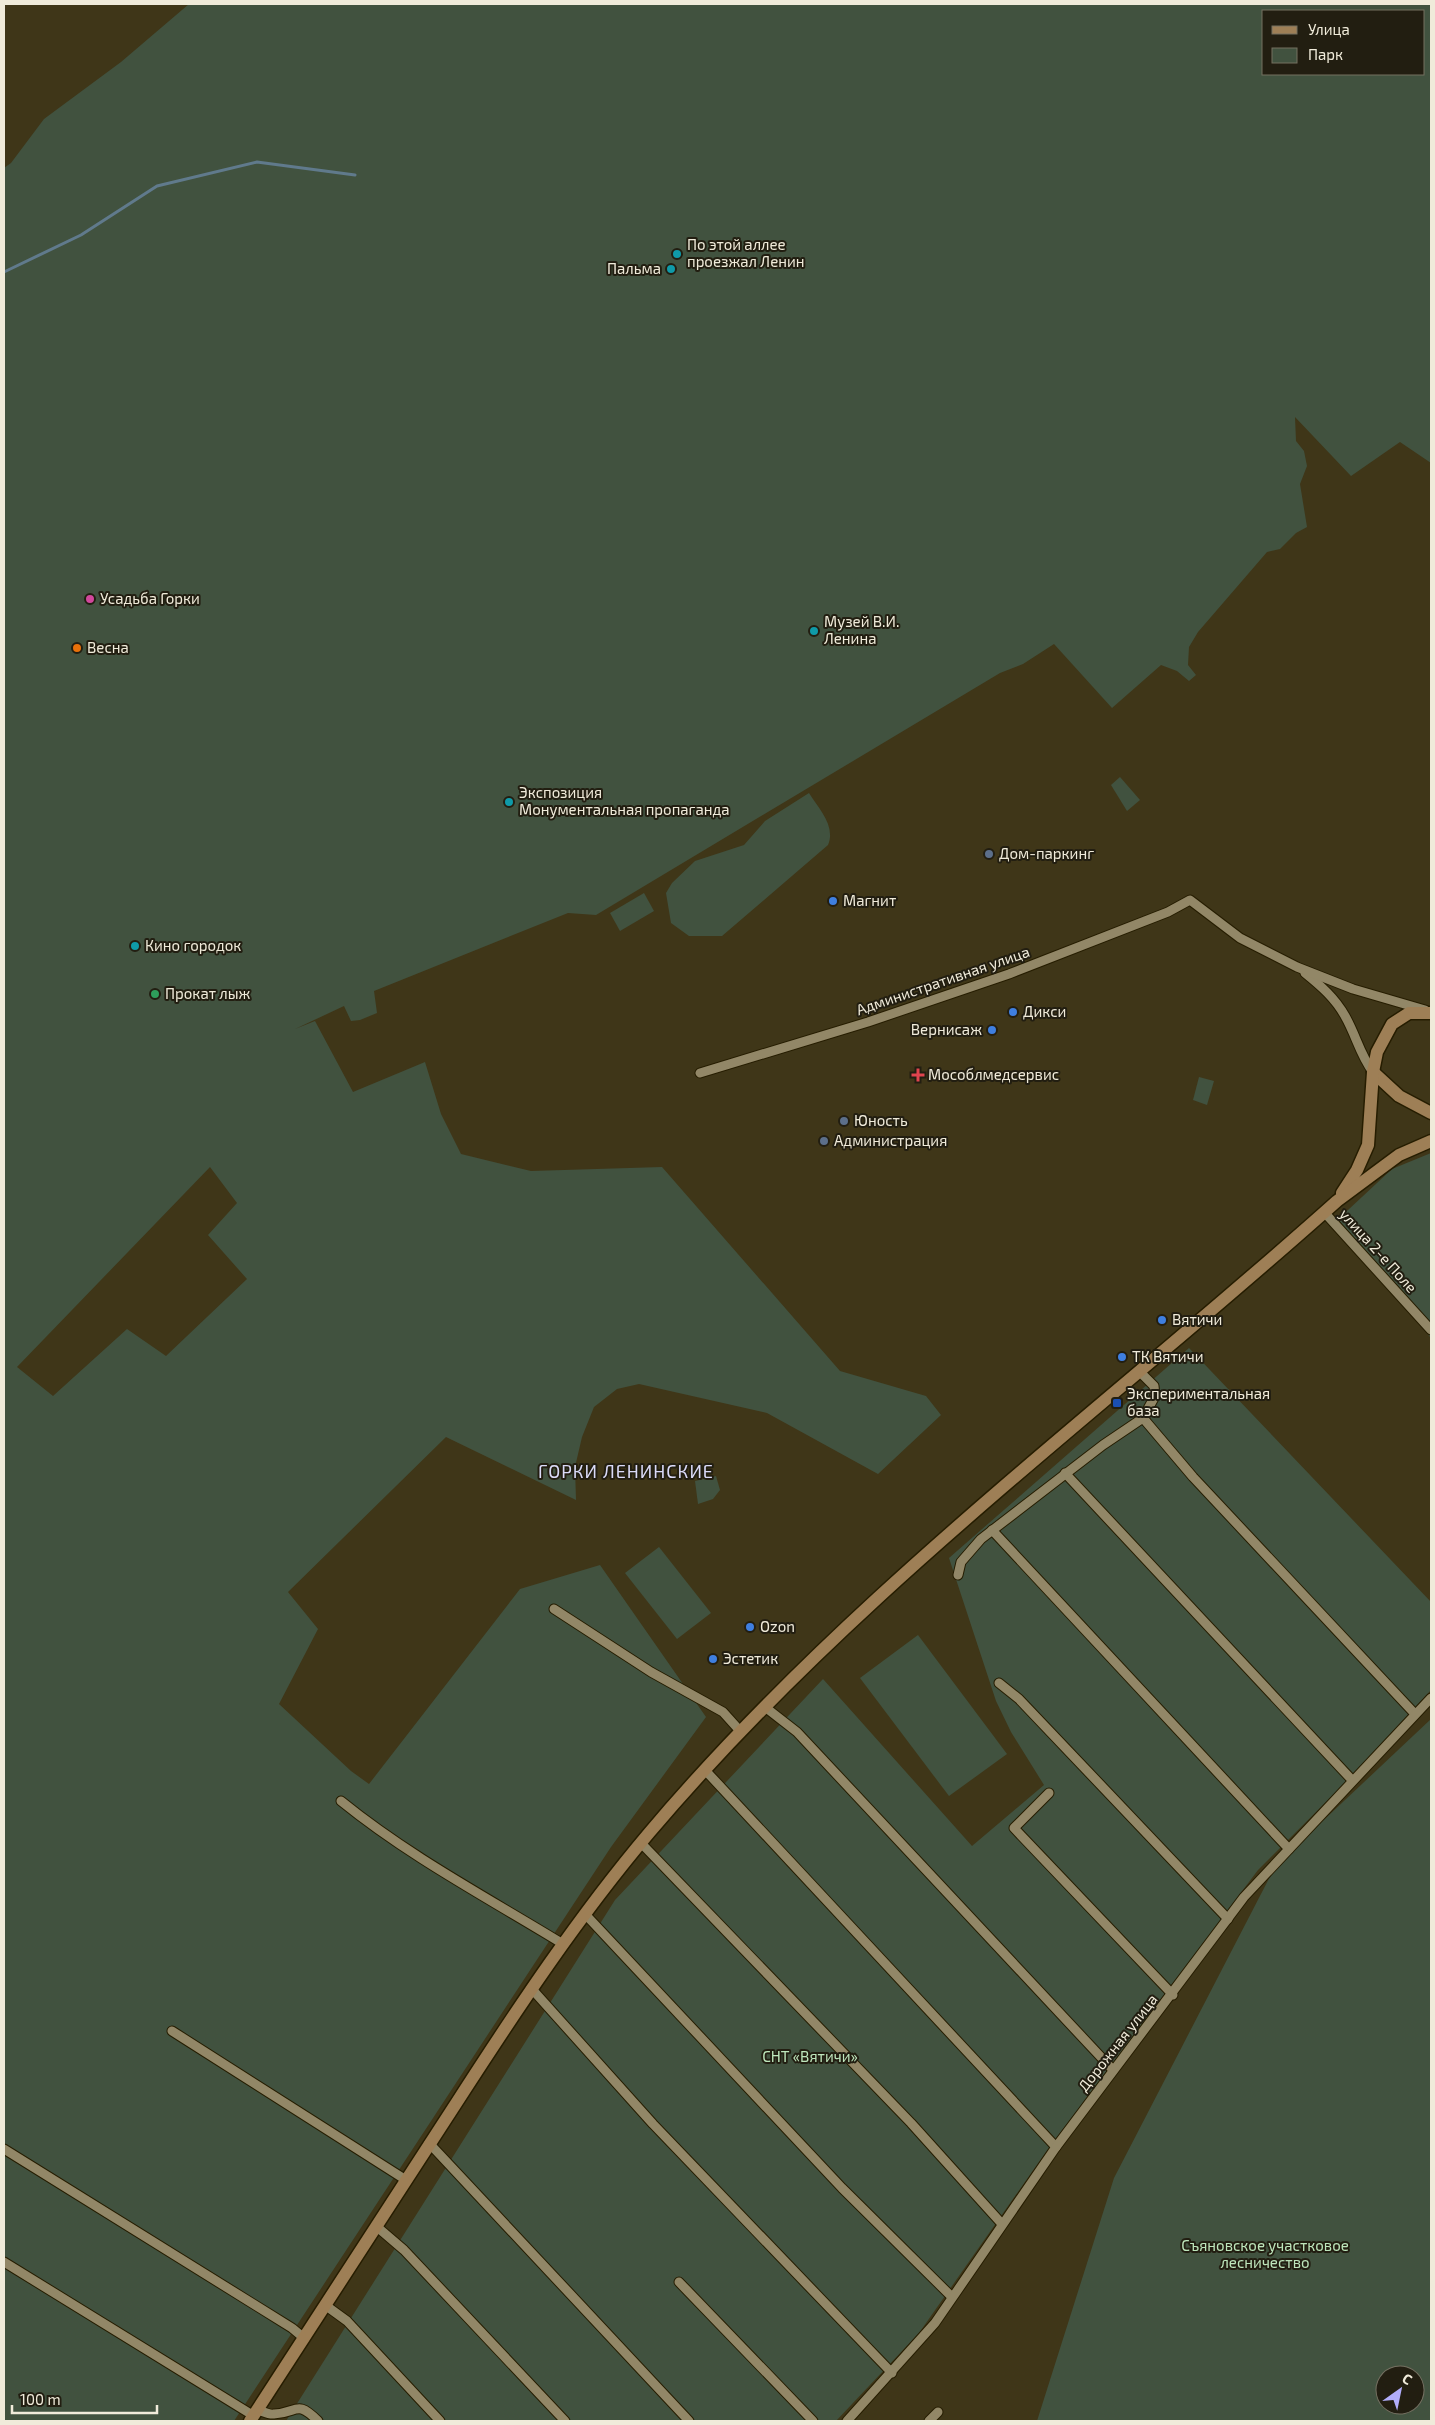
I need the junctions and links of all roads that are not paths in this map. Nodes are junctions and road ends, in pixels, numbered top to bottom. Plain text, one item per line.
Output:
1 (1297, 966) junction
2 (1431, 1012) edge
3 (1373, 1072) junction
4 (700, 1073) dead end
5 (1431, 1113) edge
6 (1431, 1141) edge
7 (1337, 1201) junction
8 (1324, 1212) junction
9 (1431, 1330) edge
10 (1140, 1371) junction
11 (1143, 1418) junction
12 (1065, 1473) junction
13 (992, 1530) junction
14 (958, 1575) dead end
15 (554, 1610) dead end
16 (998, 1683) dead end
17 (1431, 1698) edge
18 (765, 1707) junction
19 (1415, 1714) junction
20 (741, 1732) junction
21 (706, 1770) junction
22 (1352, 1780) junction
23 (1049, 1793) dead end
24 (341, 1801) dead end
25 (641, 1843) junction
26 (1288, 1849) junction
27 (585, 1914) junction
28 (1228, 1919) junction
29 (563, 1944) junction
30 (531, 1988) junction
31 (1173, 1994) junction
32 (172, 2031) dead end
33 (1113, 2070) junction
34 (429, 2143) junction
35 (1056, 2147) junction
36 (4, 2150) edge
37 (406, 2180) junction
38 (1002, 2224) junction
39 (376, 2226) junction
40 (4, 2262) edge
41 (679, 2282) dead end
42 (952, 2297) junction
43 (325, 2305) junction
44 (304, 2338) junction
45 (892, 2373) junction
46 (938, 2412) dead end
47 (254, 2416) edge
48 (318, 2421) edge
49 (440, 2421) edge
50 (565, 2421) edge
51 (689, 2421) edge
52 (813, 2421) edge
53 (847, 2421) edge
54 (929, 2421) edge

1 - 2 street
1 - 3 street
1 - 4 street, Административная улица
2 - 3 main road
3 - 5 main road
3 - 7 main road
6 - 7 main road
7 - 8 main road
8 - 9 street, улица 2-е Поле
8 - 10 main road
10 - 11 street
10 - 18 main road
11 - 12 street
11 - 19 street
12 - 13 street
12 - 22 street
13 - 14 street
13 - 26 street
15 - 20 street
16 - 28 street
17 - 19 street, Дорожная улица
18 - 20 main road
18 - 33 street
19 - 22 street, Дорожная улица
20 - 21 main road
21 - 25 main road
21 - 35 street
22 - 26 street, Дорожная улица
23 - 31 street
24 - 29 street
25 - 27 main road
25 - 38 street
26 - 28 street, Дорожная улица
27 - 29 main road
27 - 42 street
28 - 31 street, Дорожная улица
29 - 30 main road
30 - 34 main road
30 - 45 street
31 - 33 street, Дорожная улица
32 - 37 street
33 - 35 street, Дорожная улица
34 - 37 main road
34 - 51 street
35 - 38 street, Дорожная улица
36 - 44 street
37 - 39 main road
38 - 42 street, Дорожная улица
39 - 43 main road
39 - 50 street
40 - 47 street
41 - 52 street
42 - 45 street, Дорожная улица
43 - 44 main road
43 - 49 street
44 - 47 main road
45 - 53 street, Дорожная улица
46 - 54 street
47 - 48 street

